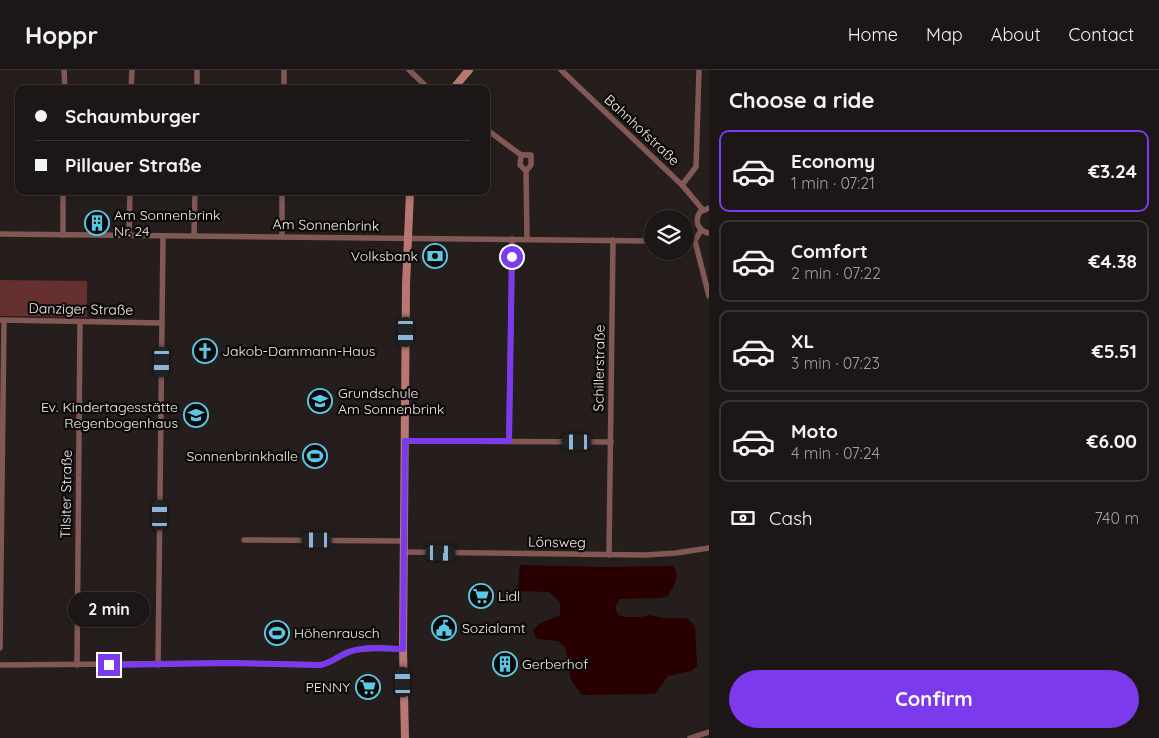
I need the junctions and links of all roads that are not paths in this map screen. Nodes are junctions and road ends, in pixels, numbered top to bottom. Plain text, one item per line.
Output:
1 (64, 70) edge
2 (132, 70) edge
3 (197, 70) edge
4 (284, 70) edge
5 (409, 70) edge
6 (469, 70) edge
7 (561, 70) edge
8 (699, 70) edge
9 (65, 85) edge
10 (131, 85) edge
11 (197, 85) edge
12 (284, 85) edge
13 (425, 85) edge
14 (456, 85) edge
15 (490, 132) edge
16 (521, 155) junction
17 (526, 171) junction
18 (682, 185) junction
19 (63, 195) edge
20 (130, 195) edge
21 (195, 195) edge
22 (282, 195) edge
23 (410, 195) edge
24 (706, 209) edge
25 (701, 230) junction
26 (709, 233) edge
27 (0, 234) edge
28 (63, 235) junction
29 (129, 235) junction
30 (163, 236) junction
31 (194, 236) junction
32 (282, 237) junction
33 (407, 239) junction
34 (512, 239) junction
35 (527, 239) junction
36 (613, 240) junction
37 (644, 241) edge
38 (695, 241) joint
39 (709, 296) edge
40 (2, 320) edge
41 (80, 322) junction
42 (162, 323) junction
43 (405, 441) junction
44 (509, 441) junction
45 (611, 442) junction
46 (244, 540) dead end
47 (404, 541) junction
48 (709, 548) edge
49 (404, 552) junction
50 (609, 555) junction
51 (0, 648) edge
52 (403, 649) junction
53 (0, 665) edge
54 (76, 665) junction
55 (158, 665) junction
56 (709, 732) edge
57 (404, 738) edge
58 (690, 738) edge

1 - 9 street
2 - 10 street
3 - 11 street
4 - 12 street
5 - 13 street
6 - 14 main road
7 - 18 street, Bahnhofstraße
8 - 18 street
15 - 16 street
16 - 17 street
16 - 17 street
17 - 35 street
18 - 24 street, Bahnhofstraße
19 - 28 street
20 - 29 street
21 - 31 street
22 - 32 street
23 - 33 main road
24 - 25 street
25 - 26 street
25 - 38 street
27 - 28 street, Am Sonnenbrink
28 - 29 street, Am Sonnenbrink
29 - 30 street, Am Sonnenbrink
30 - 31 street, Am Sonnenbrink
30 - 42 street
31 - 32 street, Am Sonnenbrink
32 - 33 street, Am Sonnenbrink
33 - 34 street, Am Sonnenbrink
33 - 43 main road
34 - 35 street, Am Sonnenbrink
34 - 44 street
35 - 36 street, Am Sonnenbrink
36 - 37 street, Am Sonnenbrink
36 - 45 street, Schillerstraße
38 - 39 street
40 - 41 street, Danziger Straße
40 - 51 street
41 - 42 street, Danziger Straße
41 - 54 street, Tilsiter Straße
42 - 55 street
43 - 44 street
43 - 47 main road
44 - 45 street
45 - 50 street, Schillerstraße
46 - 47 street
47 - 49 main road
48 - 50 street, Lönsweg
49 - 50 street, Lönsweg
49 - 52 main road
52 - 55 street
52 - 57 main road
53 - 54 street
54 - 55 street
56 - 58 street

